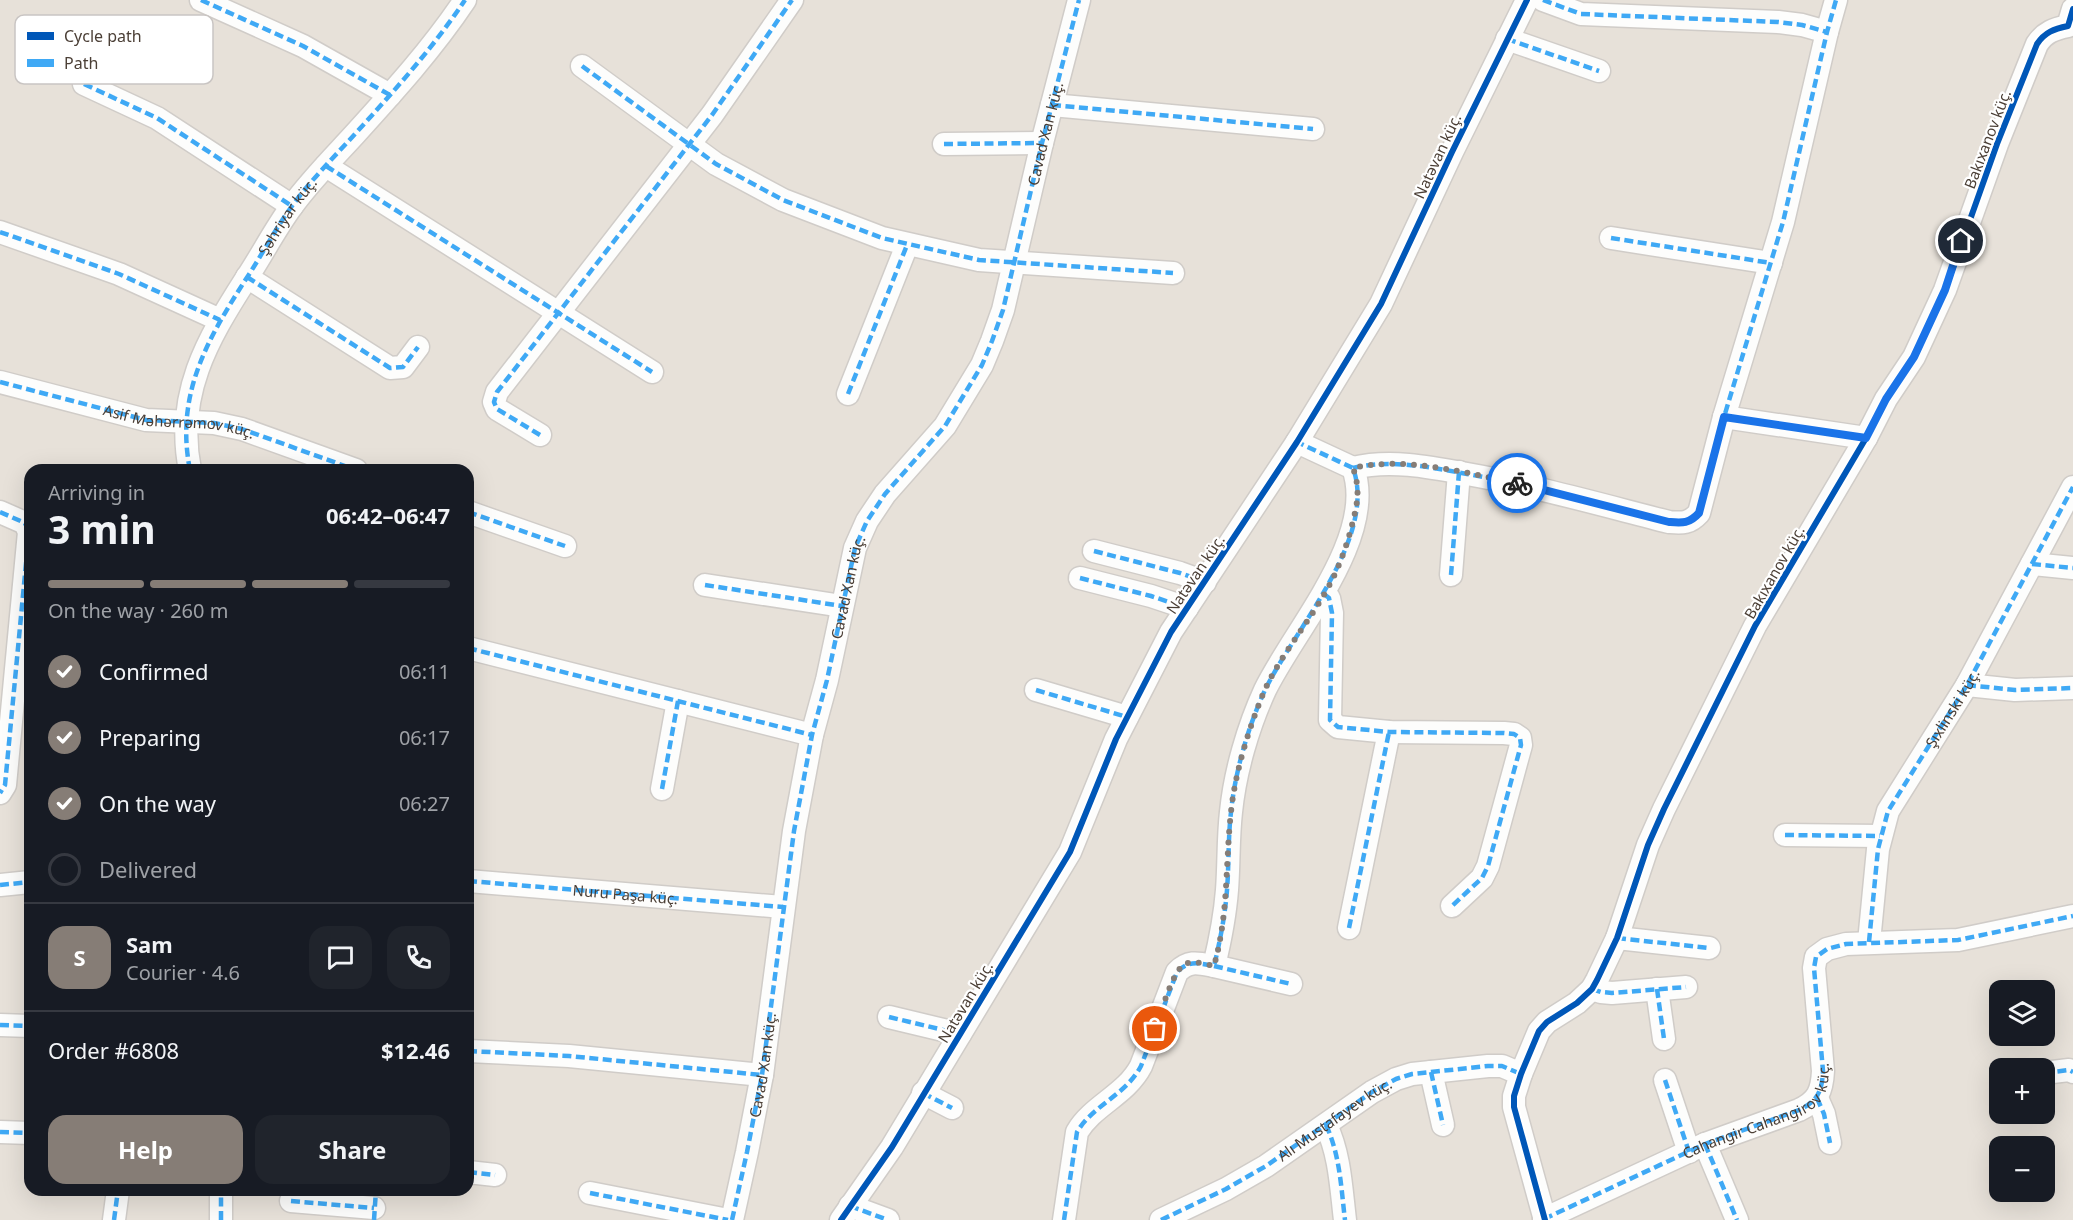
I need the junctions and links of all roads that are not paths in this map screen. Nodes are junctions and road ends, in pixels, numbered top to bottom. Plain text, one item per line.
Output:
1 (201, 0) edge
2 (465, 0) edge
3 (792, 0) edge
4 (1079, 0) edge
5 (1527, 0) edge
6 (1543, 0) edge
7 (1836, 0) edge
8 (2071, 20) edge
9 (1827, 32) junction
10 (1507, 39) junction
11 (582, 66) dead end
12 (1599, 71) dead end
13 (84, 84) dead end
14 (390, 95) junction
15 (1052, 105) junction
16 (1313, 129) dead end
17 (1042, 143) junction
18 (944, 144) dead end
19 (687, 145) junction
20 (326, 166) junction
21 (292, 206) junction
22 (0, 232) edge
23 (1611, 238) dead end
24 (907, 245) junction
25 (1014, 262) junction
26 (1771, 262) junction
27 (1173, 273) dead end
28 (247, 277) junction
29 (560, 314) junction
30 (220, 320) junction
31 (418, 347) dead end
32 (652, 372) dead end
33 (0, 382) edge
34 (848, 394) dead end
35 (1724, 417) junction
36 (188, 423) junction
37 (540, 435) dead end
38 (1866, 438) junction
39 (1297, 442) junction
40 (189, 464) edge
41 (339, 464) edge
42 (1353, 468) junction
43 (1459, 472) junction
44 (2073, 487) edge
45 (0, 512) edge
46 (474, 514) edge
47 (24, 523) edge
48 (565, 546) dead end
49 (1094, 551) dead end
50 (2032, 564) junction
51 (2073, 568) edge
52 (1451, 575) dead end
53 (1080, 578) dead end
54 (1205, 582) junction
55 (24, 585) edge
56 (705, 585) dead end
57 (1324, 594) junction
58 (842, 606) junction
59 (1187, 608) junction
60 (474, 650) edge
61 (1967, 685) junction
62 (2073, 688) edge
63 (1036, 690) dead end
64 (678, 701) junction
65 (1126, 717) junction
66 (1389, 732) junction
67 (812, 735) junction
68 (662, 789) dead end
69 (0, 793) edge
70 (1785, 835) dead end
71 (1880, 836) junction
72 (474, 881) edge
73 (24, 883) edge
74 (0, 885) edge
75 (1452, 906) dead end
76 (783, 907) junction
77 (2073, 916) edge
78 (1349, 928) dead end
79 (1617, 938) junction
80 (1869, 942) junction
81 (1708, 948) dead end
82 (1214, 966) junction
83 (1291, 984) dead end
84 (1686, 987) dead end
85 (1592, 989) junction
86 (1657, 989) junction
87 (889, 1017) dead end
88 (0, 1024) edge
89 (24, 1026) edge
90 (960, 1034) junction
91 (1664, 1039) dead end
92 (474, 1051) edge
93 (2055, 1071) edge
94 (1431, 1072) junction
95 (2073, 1072) edge
96 (1521, 1074) junction
97 (762, 1075) junction
98 (1665, 1080) dead end
99 (923, 1093) junction
100 (1817, 1098) junction
101 (952, 1108) dead end
102 (1326, 1125) junction
103 (1443, 1125) dead end
104 (0, 1132) edge
105 (24, 1133) edge
106 (1830, 1143) dead end
107 (1697, 1148) junction
108 (474, 1173) edge
109 (495, 1175) dead end
110 (590, 1193) dead end
111 (117, 1196) edge
112 (221, 1196) edge
113 (291, 1201) dead end
114 (375, 1206) edge
115 (845, 1213) edge
116 (1544, 1219) edge
117 (114, 1220) edge
118 (221, 1220) edge
119 (730, 1220) edge
120 (888, 1220) edge
121 (1064, 1220) edge
122 (1161, 1220) edge
123 (1345, 1220) edge
124 (1737, 1220) edge

1 - 14 street
2 - 14 street, Şəhriyar küç.
3 - 19 street
4 - 15 street, Cavad Xan küç.
5 - 10 street, Natəvan küç.
6 - 9 street
7 - 9 street
8 - 38 street, Bakıxanov küç.
9 - 26 street
10 - 12 street
10 - 39 street, Natəvan küç.
11 - 19 street
13 - 21 street
14 - 20 street, Şəhriyar küç.
15 - 16 street
15 - 17 street, Cavad Xan küç.
17 - 18 street
17 - 25 street, Cavad Xan küç.
19 - 24 street
19 - 29 street
20 - 21 street, Şəhriyar küç.
20 - 29 street
21 - 28 street, Şəhriyar küç.
22 - 30 street
23 - 26 street
24 - 25 street
24 - 34 street
25 - 27 street
25 - 58 street, Cavad Xan küç.
26 - 35 street
28 - 30 street, Şəhriyar küç.
28 - 31 street
29 - 32 street
29 - 37 street
30 - 36 street, Şəhriyar küç.
33 - 36 street, Asif Məhərrəmov küç.
35 - 38 street
35 - 43 street
36 - 40 street, Şəhriyar küç.
36 - 41 street, Asif Məhərrəmov küç.
38 - 79 street, Bakıxanov küç.
39 - 42 street
39 - 54 street, Natəvan küç.
42 - 43 street
42 - 57 street
43 - 52 street
44 - 50 street, Şıxlinski küç.
45 - 47 street
46 - 48 street
49 - 54 street
50 - 51 street
50 - 61 street, Şıxlinski küç.
53 - 59 street
54 - 59 street, Natəvan küç.
55 - 69 street
56 - 58 street
57 - 66 street
57 - 82 street
58 - 67 street, Cavad Xan küç.
59 - 65 street, Natəvan küç.
60 - 64 street
61 - 62 street
61 - 71 street, Şıxlinski küç.
63 - 65 street
64 - 67 street
64 - 68 street
65 - 90 street, Natəvan küç.
66 - 75 street
66 - 78 street
67 - 76 street, Cavad Xan küç.
70 - 71 street
71 - 80 street, Şıxlinski küç.
72 - 76 street, Nuru Paşa küç.
73 - 74 street
76 - 97 street, Cavad Xan küç.
77 - 80 street, Cahangir Cahangirov küç.
79 - 81 street
79 - 85 street, Bakıxanov küç.
80 - 100 street, Cahangir Cahangirov küç.
82 - 83 street
82 - 121 street
84 - 86 street
85 - 86 street
85 - 96 street, Bakıxanov küç.
86 - 91 street
87 - 90 street
88 - 89 street
90 - 99 street, Natəvan küç.
92 - 97 street
93 - 95 street
94 - 96 street, Alı Mustafayev küç.
94 - 102 street, Alı Mustafayev küç.
94 - 103 street
96 - 116 street, Bakıxanov küç.
97 - 119 street, Cavad Xan küç.
98 - 107 street
99 - 101 street
99 - 115 street, Natəvan küç.
100 - 106 street
100 - 107 street, Cahangir Cahangirov küç.
102 - 122 street, Alı Mustafayev küç.
102 - 123 street
104 - 105 street
107 - 116 street, Cahangir Cahangirov küç.
107 - 124 street
108 - 109 street
110 - 119 street
111 - 117 street
112 - 118 street
113 - 114 street
115 - 120 street

